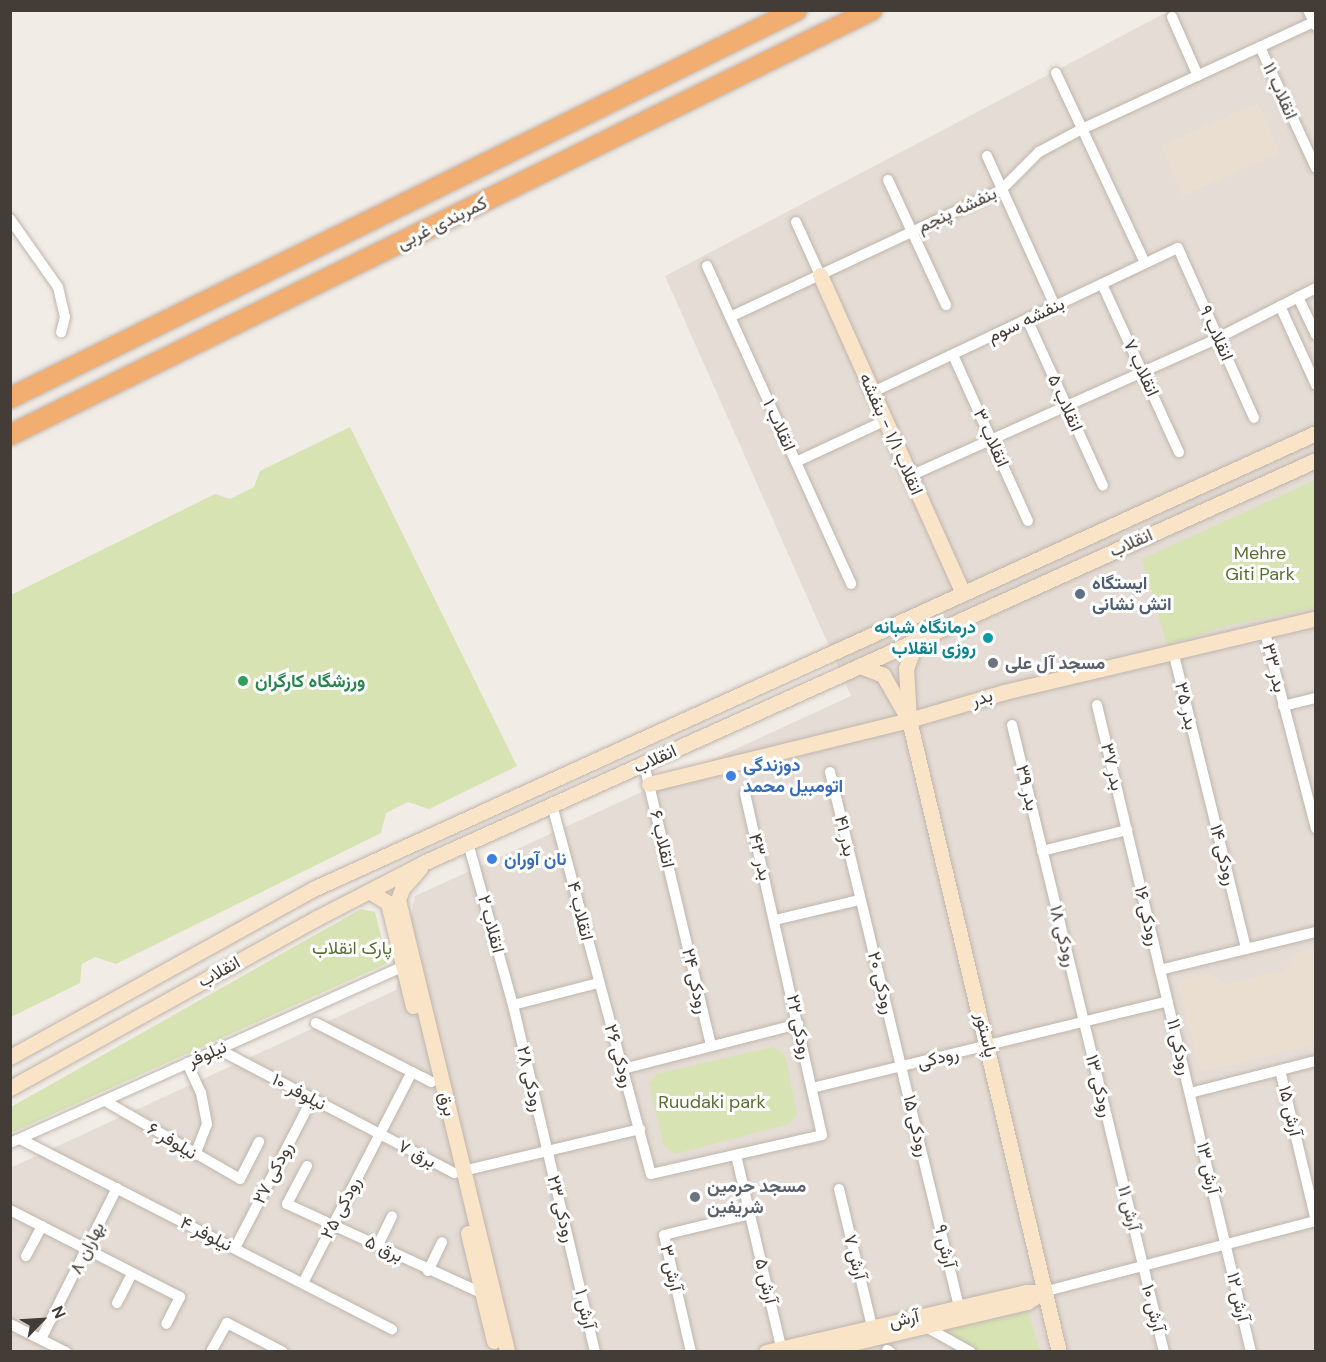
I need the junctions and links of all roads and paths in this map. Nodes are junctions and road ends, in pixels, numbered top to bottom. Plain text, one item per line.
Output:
1 (798, 10) edge
2 (872, 10) edge
3 (1308, 10) edge
4 (1172, 17) dead end
5 (1315, 23) edge
6 (1260, 47) junction
7 (1056, 73) dead end
8 (1198, 76) junction
9 (1082, 129) junction
10 (987, 156) dead end
11 (1316, 168) edge
12 (888, 180) dead end
13 (1001, 190) junction
14 (10, 219) edge
15 (796, 222) dead end
16 (912, 231) junction
17 (1178, 248) joint
18 (1145, 263) junction
19 (707, 266) dead end
20 (820, 275) junction
21 (1102, 284) junction
22 (1316, 288) edge
23 (1298, 297) junction
24 (946, 305) dead end
25 (1055, 306) junction
26 (1280, 306) junction
27 (730, 317) junction
28 (1028, 319) junction
29 (61, 333) dead end
30 (1316, 335) edge
31 (1218, 338) junction
32 (953, 355) junction
33 (1143, 371) junction
34 (1316, 385) edge
35 (873, 392) junction
36 (10, 398) edge
37 (1066, 406) junction
38 (1254, 418) dead end
39 (886, 420) junction
40 (1316, 433) edge
41 (10, 435) edge
42 (991, 440) junction
43 (1179, 452) dead end
44 (1316, 460) edge
45 (796, 462) junction
46 (910, 476) junction
47 (1103, 486) dead end
48 (1028, 521) dead end
49 (851, 584) dead end
50 (963, 593) junction
51 (1316, 618) edge
52 (1264, 629) junction
53 (927, 636) junction
54 (1173, 651) junction
55 (860, 666) junction
56 (1316, 698) edge
57 (1097, 705) dead end
58 (1283, 706) junction
59 (909, 720) junction
60 (1012, 725) dead end
61 (1199, 761) joint
62 (644, 764) junction
63 (831, 771) dead end
64 (649, 784) junction
65 (745, 794) dead end
66 (552, 805) junction
67 (1316, 828) edge
68 (1127, 830) junction
69 (468, 843) junction
70 (1042, 850) junction
71 (423, 863) junction
72 (369, 891) junction
73 (859, 900) junction
74 (680, 915) joint
75 (775, 920) junction
76 (1316, 932) edge
77 (1246, 950) junction
78 (408, 964) junction
79 (1160, 970) junction
80 (598, 983) junction
81 (1168, 1001) junction
82 (105, 1002) junction
83 (513, 1005) junction
84 (1084, 1022) junction
85 (316, 1023) dead end
86 (798, 1024) junction
87 (116, 1028) junction
88 (989, 1045) junction
89 (711, 1046) junction
90 (218, 1049) junction
91 (10, 1057) edge
92 (1316, 1061) edge
93 (187, 1063) junction
94 (902, 1066) junction
95 (623, 1069) junction
96 (1280, 1070) junction
97 (412, 1072) junction
98 (432, 1082) junction
99 (10, 1088) edge
100 (812, 1088) junction
101 (1190, 1093) junction
102 (312, 1099) junction
103 (105, 1101) junction
104 (640, 1129) junction
105 (380, 1134) junction
106 (15, 1141) edge
107 (259, 1142) dead end
108 (1115, 1151) joint
109 (547, 1152) junction
110 (195, 1155) junction
111 (736, 1155) junction
112 (307, 1166) dead end
113 (459, 1172) junction
114 (930, 1186) joint
115 (117, 1188) junction
116 (839, 1189) dead end
117 (10, 1210) edge
118 (750, 1214) junction
119 (392, 1216) dead end
120 (1316, 1221) edge
121 (42, 1226) junction
122 (332, 1227) junction
123 (442, 1242) dead end
124 (1225, 1242) junction
125 (378, 1245) junction
126 (235, 1248) junction
127 (87, 1249) junction
128 (26, 1256) dead end
129 (1143, 1265) junction
130 (575, 1267) joint
131 (428, 1271) junction
132 (132, 1273) junction
133 (303, 1283) junction
134 (1043, 1292) junction
135 (481, 1293) junction
136 (117, 1304) dead end
137 (959, 1307) junction
138 (10, 1324) edge
139 (166, 1324) dead end
140 (872, 1326) junction
141 (926, 1327) junction
142 (392, 1329) dead end
143 (41, 1339) junction
144 (774, 1349) edge
145 (212, 1350) dead end
146 (278, 1350) edge
147 (66, 1352) edge
148 (497, 1352) edge
149 (507, 1352) edge
150 (596, 1352) edge
151 (691, 1352) edge
152 (814, 1352) edge
153 (971, 1352) edge
154 (1059, 1352) edge
155 (1164, 1352) edge
156 (1251, 1352) edge

1 - 36 highway, کمربندی غربی
2 - 41 highway, کمربندی غربی
3 - 5 street
4 - 8 street
5 - 6 street, بنفشه پنجم
6 - 8 street, بنفشه پنجم
6 - 11 street, انقلاب ۱۱
7 - 9 street
8 - 9 street, بنفشه پنجم
9 - 13 street, بنفشه پنجم
9 - 18 street
10 - 13 street
12 - 16 street
13 - 16 street, بنفشه پنجم
13 - 25 street
14 - 29 street
15 - 20 street
16 - 20 street, بنفشه پنجم
16 - 24 street
17 - 18 street, بنفشه سوم
17 - 31 street, انقلاب ۹
18 - 21 street, بنفشه سوم
19 - 27 street, انقلاب ۱
20 - 27 street, بنفشه پنجم
20 - 35 street, انقلاب ۱/۱ - بنفشه
21 - 25 street, بنفشه سوم
21 - 33 street, انقلاب ۷
22 - 23 street
23 - 26 street
23 - 30 street
25 - 28 street, بنفشه سوم
26 - 31 street
26 - 34 street
27 - 45 street, انقلاب ۱
28 - 32 street, بنفشه سوم
28 - 37 street, انقلاب ۵
31 - 33 street
31 - 38 street, انقلاب ۹
32 - 35 street, بنفشه سوم
32 - 42 street, انقلاب ۳
33 - 37 street
33 - 43 street, انقلاب ۷
35 - 39 street, انقلاب ۱/۱ - بنفشه
37 - 42 street
37 - 47 street, انقلاب ۵
39 - 45 street
39 - 46 street, انقلاب ۱/۱ - بنفشه
40 - 50 street, انقلاب
42 - 46 street
42 - 48 street, انقلاب ۳
44 - 53 street, انقلاب
45 - 49 street, انقلاب ۱
46 - 50 street, انقلاب ۱/۱ - بنفشه
50 - 82 street, انقلاب
51 - 52 street, بدر
52 - 54 street, بدر
52 - 58 street, بدر ۳۳
53 - 55 street, انقلاب
53 - 59 street
54 - 59 street, بدر
54 - 61 street, بدر ۳۵
55 - 59 street
55 - 62 street, انقلاب
56 - 58 street
57 - 68 street, بدر ۳۷
58 - 67 street, بدر ۳۳
59 - 64 street, بدر
59 - 88 street, پاستور
60 - 70 street, بدر ۳۹
61 - 77 street, رودکی ۱۴
62 - 64 street, انقلاب ۶
62 - 66 street, انقلاب
63 - 73 street, بدر ۴۱
64 - 74 street, انقلاب ۶
65 - 75 street, بدر ۴۳
66 - 69 street, انقلاب
66 - 80 street, انقلاب ۴
68 - 70 street
68 - 79 street, رودکی ۱۶
69 - 71 street, انقلاب
69 - 83 street, انقلاب ۲
70 - 84 street, رودکی ۱۸
71 - 72 street, انقلاب
71 - 78 street, برق
72 - 78 street, برق
72 - 87 street, انقلاب
73 - 75 street
73 - 94 street, رودکی ۲۰
74 - 89 street, رودکی ۲۴
75 - 86 street, رودکی ۲۲
76 - 77 street
77 - 79 street
78 - 90 street, نیلوفر
78 - 98 street, برق
78 - 113 street, برق
79 - 81 street, رودکی ۱۶
80 - 83 street
80 - 95 street, رودکی ۲۶
81 - 84 street, رودکی
81 - 101 street, رودکی ۱۱
82 - 87 street
82 - 91 street, انقلاب
83 - 109 street, رودکی ۲۸
84 - 88 street, رودکی
84 - 108 street, رودکی ۱۳
85 - 97 street
86 - 89 street
86 - 100 street, رودکی ۲۲
87 - 99 street, انقلاب
88 - 94 street, رودکی
88 - 134 street, پاستور
89 - 95 street
90 - 93 street, نیلوفر
90 - 102 street, نیلوفر ۱۰
92 - 96 street
93 - 103 street, نیلوفر
93 - 110 street
94 - 100 street, رودکی
94 - 114 street, رودکی ۱۵
95 - 104 street, رودکی ۲۶
96 - 101 street
96 - 120 street, آرش ۱۵
97 - 98 street
97 - 105 street, رودکی ۲۵
98 - 113 street, برق
100 - 111 street, رودکی ۲۲
101 - 124 street, آرش ۱۳
102 - 105 street, نیلوفر ۱۰
102 - 126 street, رودکی ۲۷
103 - 106 street, نیلوفر
103 - 110 street, نیلوفر ۶
104 - 109 street
104 - 111 street, رودکی ۲۶
105 - 113 street, برق ۷
105 - 122 street, رودکی ۲۵
106 - 115 street, نیلوفر ۴
107 - 110 street, نیلوفر ۶
108 - 129 street, آرش ۱۱
109 - 113 street
109 - 130 street, رودکی ۲۳
111 - 118 street, آرش ۵
112 - 122 street, برق ۵
113 - 135 street, برق
113 - 149 street, برق
114 - 137 street, آرش ۹
115 - 126 street, نیلوفر ۴
115 - 127 street, بهاران ۸
116 - 140 street, آرش ۷
117 - 121 street
118 - 144 street, آرش ۵
118 - 151 street, آرش ۳
119 - 125 street
120 - 124 street, آرش
121 - 127 street
121 - 128 street
122 - 125 street, برق ۵
122 - 133 street, رودکی ۲۵
123 - 131 street
124 - 129 street, آرش
124 - 156 street, آرش ۱۲
125 - 131 street, برق ۵
126 - 133 street, نیلوفر ۴
127 - 132 street
127 - 143 street, بهاران ۸
129 - 134 street, آرش
129 - 155 street, آرش ۱۰
130 - 150 street, آرش ۱
131 - 135 street, برق ۵
132 - 136 street
132 - 139 street
133 - 142 street, نیلوفر ۴
134 - 137 street, آرش
134 - 141 street, آرش
134 - 154 street, پاستور
135 - 148 street, برق
137 - 140 street, آرش
138 - 143 street
140 - 144 street, آرش
141 - 152 street, آرش
141 - 153 street
143 - 147 street
145 - 146 street

